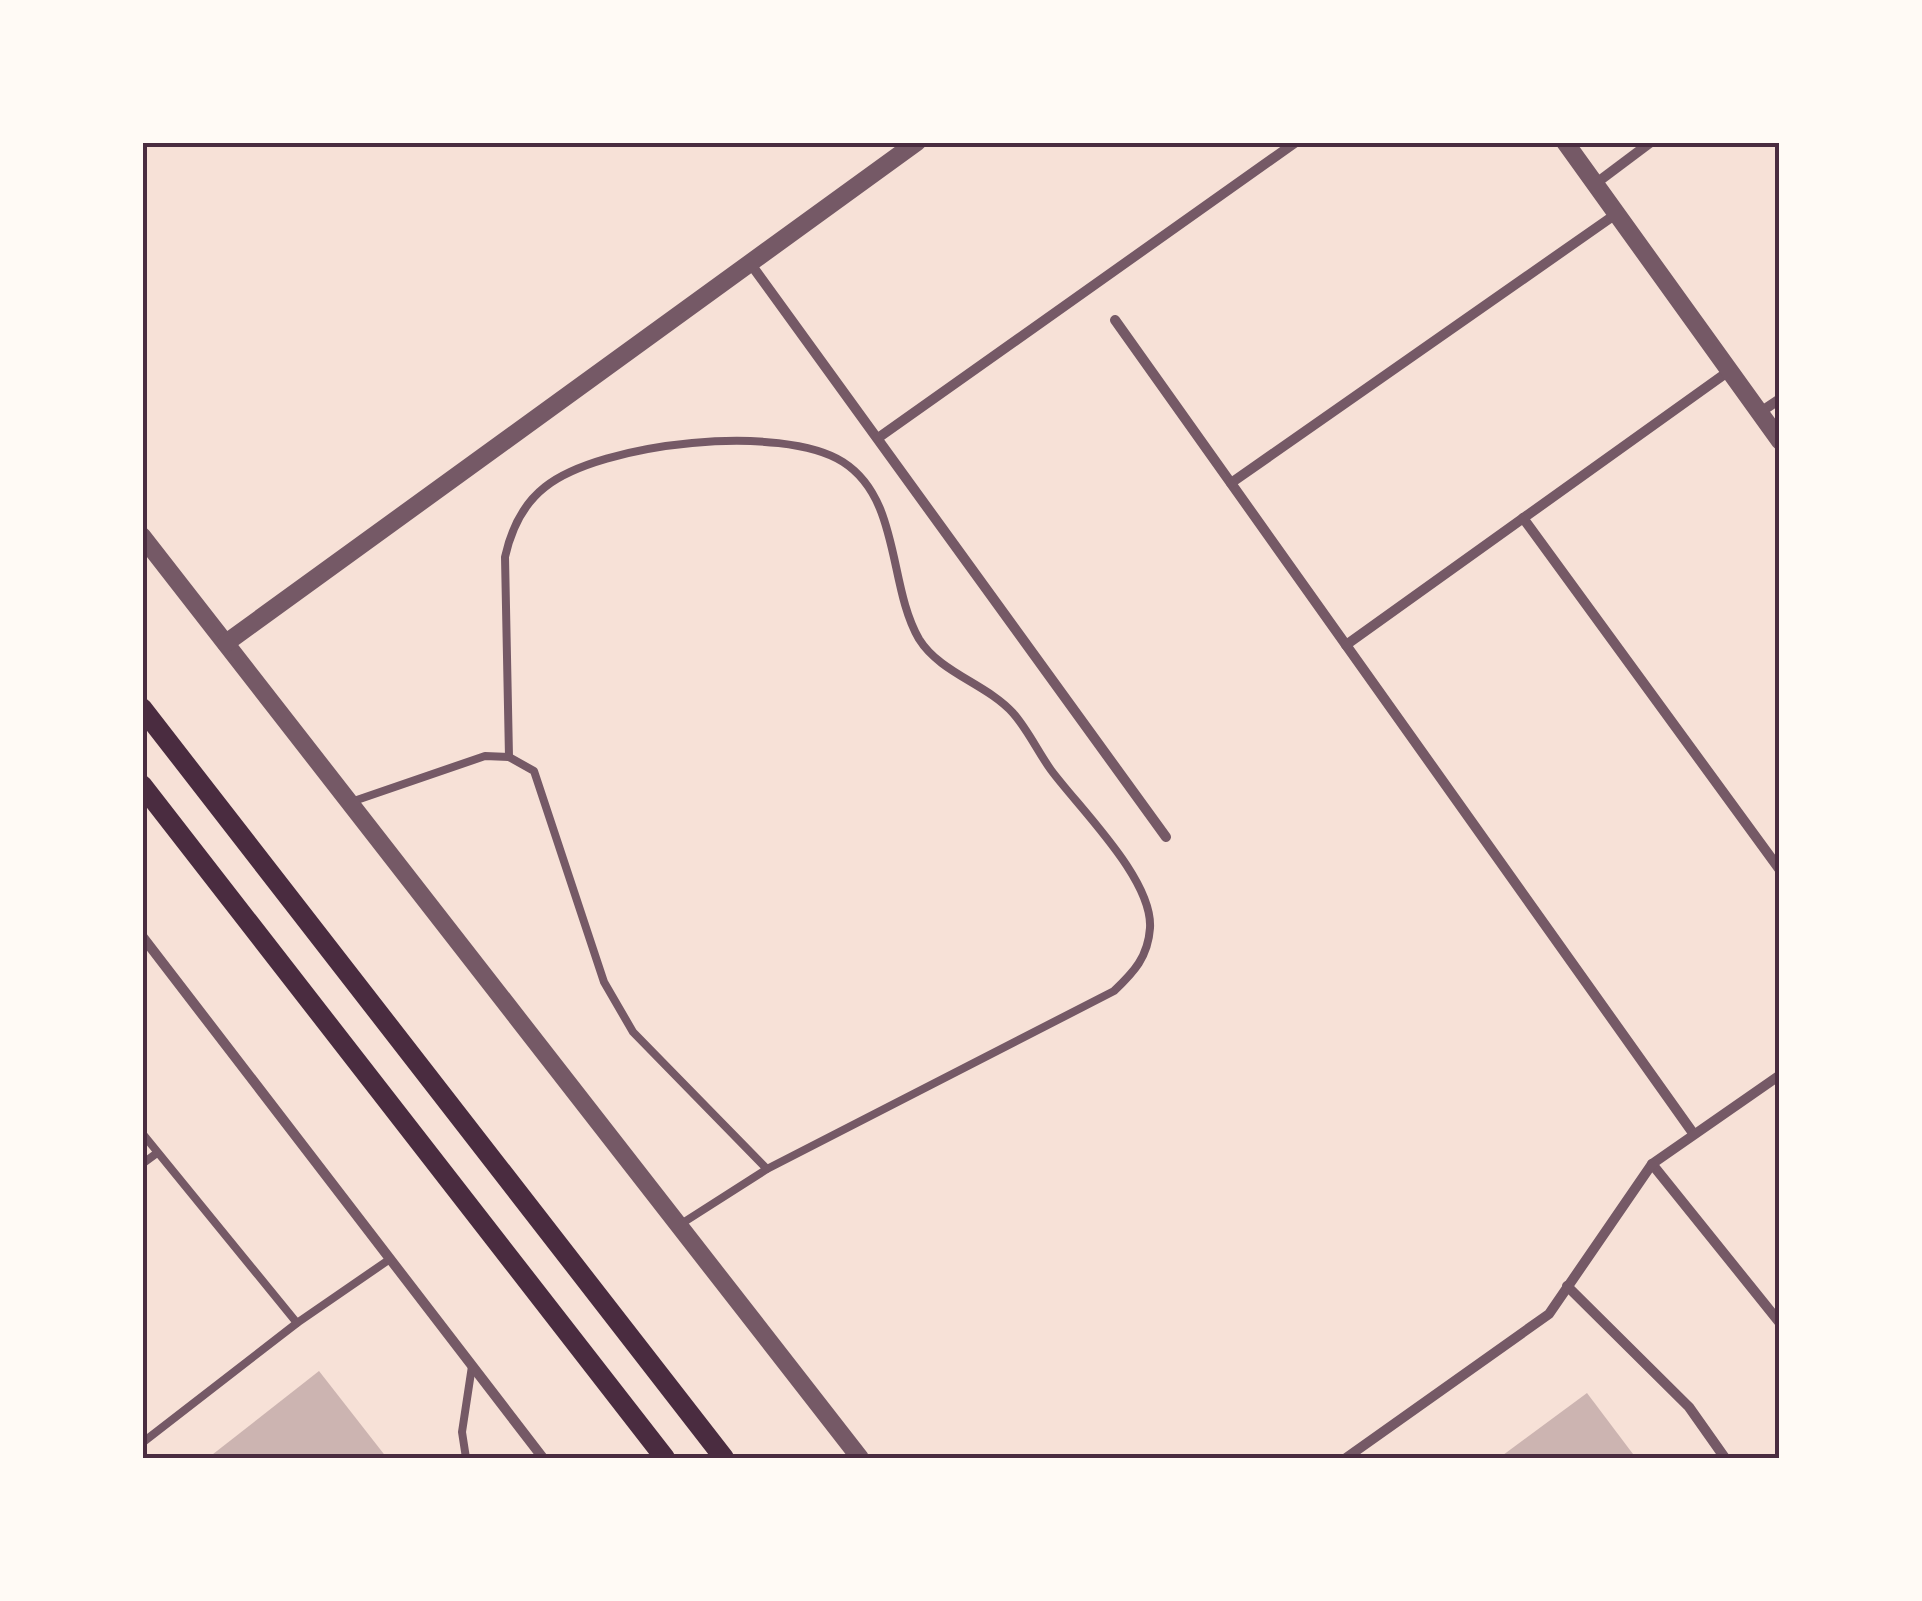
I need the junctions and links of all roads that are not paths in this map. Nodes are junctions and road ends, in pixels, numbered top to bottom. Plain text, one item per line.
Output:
1 (917, 142) edge
2 (1296, 142) edge
3 (1565, 142) edge
4 (1651, 142) edge
5 (1595, 184) junction
6 (1616, 214) junction
7 (750, 263) junction
8 (1115, 320) dead end
9 (1729, 371) junction
10 (1780, 399) edge
11 (1759, 413) junction
12 (878, 438) junction
13 (1780, 442) edge
14 (1231, 484) junction
15 (1523, 518) junction
16 (142, 536) edge
17 (226, 643) junction
18 (1346, 645) junction
19 (142, 708) edge
20 (509, 757) junction
21 (142, 785) edge
22 (350, 802) junction
23 (1166, 836) dead end
24 (1780, 870) edge
25 (142, 936) edge
26 (1780, 1075) edge
27 (142, 1133) edge
28 (1693, 1134) junction
29 (156, 1153) junction
30 (142, 1164) edge
31 (1652, 1164) junction
32 (767, 1169) junction
33 (677, 1226) junction
34 (390, 1258) junction
35 (1568, 1286) junction
36 (1780, 1323) edge
37 (297, 1324) junction
38 (472, 1366) junction
39 (142, 1444) edge
40 (466, 1458) edge
41 (543, 1458) edge
42 (665, 1458) edge
43 (724, 1458) edge
44 (860, 1458) edge
45 (1346, 1458) edge
46 (1725, 1458) edge

1 - 7 street
2 - 12 street
3 - 5 street
4 - 5 street
5 - 6 street
6 - 9 street
6 - 14 street
7 - 12 street
7 - 17 street
8 - 14 street
9 - 11 street
9 - 15 street
10 - 11 street
11 - 13 street
12 - 23 street
14 - 18 street
15 - 18 street
15 - 24 street
16 - 17 street
17 - 22 street
18 - 28 street
19 - 43 main road
20 - 22 lane
20 - 32 lane
20 - 32 lane
21 - 42 main road
22 - 33 street
25 - 34 street
26 - 28 street
27 - 29 lane
28 - 31 street
29 - 30 lane
29 - 37 lane
31 - 35 street
31 - 36 street
32 - 33 lane
33 - 44 street
34 - 37 lane
34 - 38 street
35 - 45 street
35 - 46 street
37 - 39 lane
38 - 40 lane
38 - 41 street

